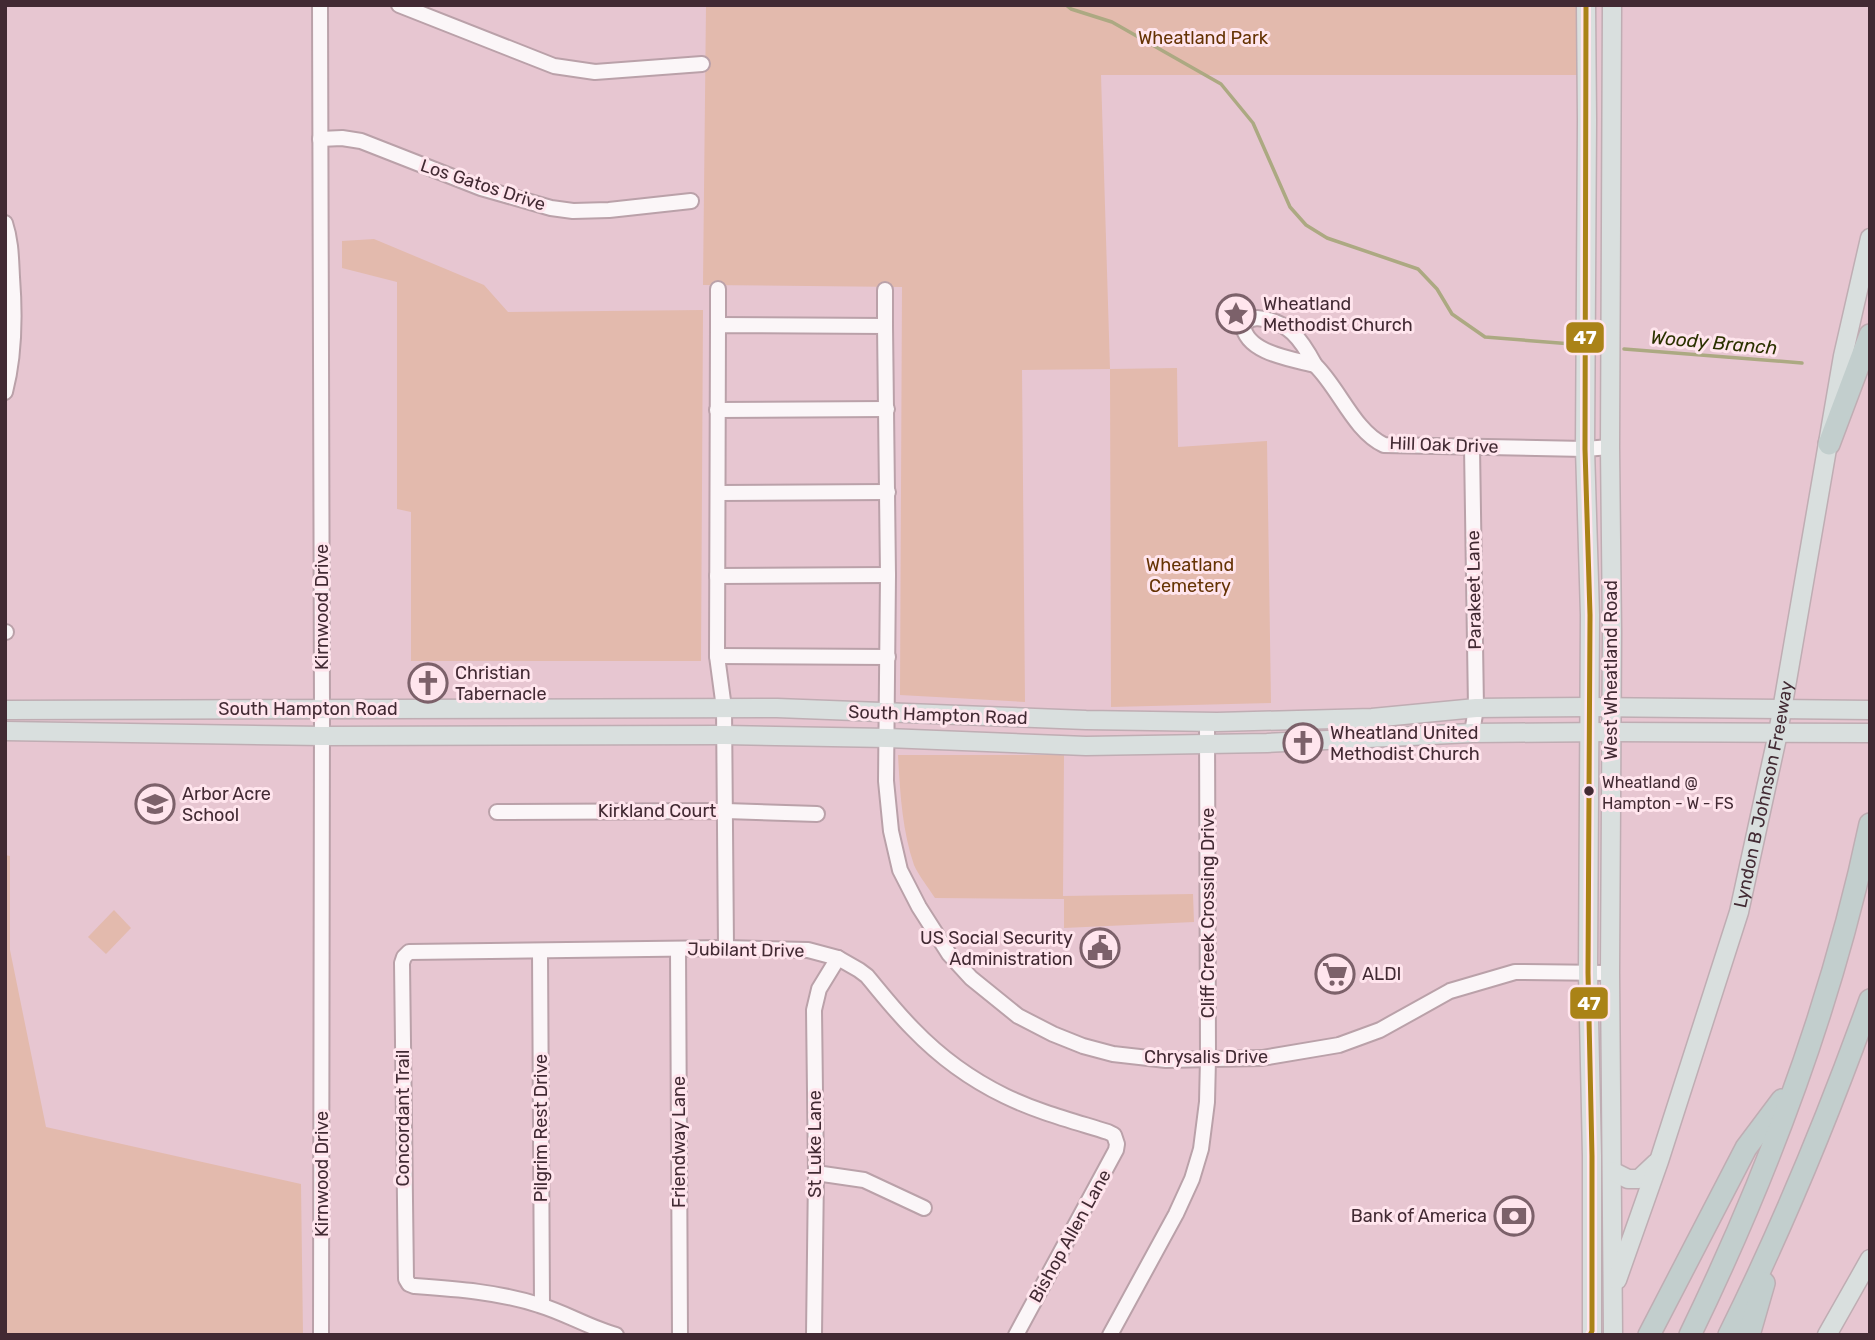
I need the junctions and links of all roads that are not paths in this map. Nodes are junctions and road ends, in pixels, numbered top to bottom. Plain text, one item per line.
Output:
1 (320, 5) edge
2 (399, 5) edge
3 (1586, 5) edge
4 (1612, 5) edge
5 (702, 64) dead end
6 (320, 139) junction
7 (1586, 168) junction
8 (1611, 169) junction
9 (691, 201) dead end
10 (5, 223) edge
11 (1870, 238) edge
12 (9, 268) edge
13 (718, 289) dead end
14 (885, 290) dead end
15 (718, 326) junction
16 (885, 326) junction
17 (1870, 335) edge
18 (1315, 365) junction
19 (5, 392) edge
20 (887, 409) junction
21 (717, 410) junction
22 (1829, 444) junction
23 (1472, 447) junction
24 (1610, 447) junction
25 (1585, 449) junction
26 (888, 492) junction
27 (719, 493) junction
28 (888, 575) junction
29 (717, 576) junction
30 (717, 656) junction
31 (888, 657) junction
32 (1588, 707) junction
33 (724, 708) junction
34 (1476, 708) junction
35 (1611, 708) junction
36 (323, 709) junction
37 (1783, 709) junction
38 (5, 710) edge
39 (1870, 710) edge
40 (887, 712) junction
41 (1086, 720) junction
42 (1207, 722) junction
43 (5, 732) edge
44 (1588, 732) junction
45 (1611, 732) junction
46 (1472, 733) junction
47 (1778, 733) junction
48 (1870, 733) edge
49 (724, 735) junction
50 (323, 736) junction
51 (887, 738) junction
52 (1208, 743) junction
53 (1086, 746) junction
54 (726, 811) junction
55 (497, 812) dead end
56 (817, 814) dead end
57 (1870, 824) edge
58 (726, 948) junction
59 (678, 949) junction
60 (540, 952) junction
61 (404, 957) joint
62 (838, 958) junction
63 (1588, 973) junction
64 (1610, 973) junction
65 (1870, 1000) edge
66 (1208, 1059) junction
67 (1798, 1079) junction
68 (1114, 1135) joint
69 (1659, 1161) junction
70 (1612, 1171) junction
71 (816, 1173) junction
72 (924, 1208) dead end
73 (1776, 1235) junction
74 (1868, 1266) edge
75 (1613, 1291) junction
76 (542, 1305) junction
77 (1592, 1334) edge
78 (321, 1335) edge
79 (616, 1335) edge
80 (680, 1335) edge
81 (814, 1335) edge
82 (1016, 1335) edge
83 (1110, 1335) edge
84 (1613, 1335) edge
85 (1649, 1335) edge
86 (1690, 1335) edge
87 (1729, 1335) edge
88 (1749, 1335) edge
89 (1827, 1335) edge

1 - 6 street, Kirnwood Drive
2 - 5 street
3 - 7 main road, West Wheatland Road
4 - 8 main road, West Wheatland Road
6 - 9 street, Los Gatos Drive
6 - 36 street, Kirnwood Drive
7 - 8 main road
7 - 25 main road, West Wheatland Road
8 - 24 main road, West Wheatland Road
10 - 12 street
11 - 22 main road, Lyndon B Johnson Freeway
12 - 19 street
13 - 15 street
14 - 16 street, Chrysalis Drive
15 - 16 street
15 - 21 street
16 - 20 street, Chrysalis Drive
17 - 22 highway
18 - 18 street, Hill Oak Drive
18 - 23 street, Hill Oak Drive
20 - 21 street
20 - 26 street, Chrysalis Drive
21 - 27 street
22 - 37 main road, Lyndon B Johnson Freeway
23 - 25 street, Hill Oak Drive
23 - 34 street, Parakeet Lane
24 - 25 street, Hill Oak Drive
24 - 35 main road, West Wheatland Road
25 - 32 main road, West Wheatland Road
26 - 27 street
26 - 28 street, Chrysalis Drive
27 - 29 street
28 - 29 street
28 - 31 street, Chrysalis Drive
29 - 30 street
30 - 31 street
30 - 33 street
31 - 40 street, Chrysalis Drive
32 - 34 main road, South Hampton Road
32 - 35 main road, South Hampton Road
32 - 44 main road, West Wheatland Road
33 - 36 main road, South Hampton Road
33 - 40 main road, South Hampton Road
33 - 49 street
34 - 42 main road, South Hampton Road
34 - 46 street, Parakeet Lane
35 - 37 main road, South Hampton Road
35 - 45 main road, West Wheatland Road
36 - 38 main road, South Hampton Road
36 - 50 street, Kirnwood Drive
37 - 39 main road, South Hampton Road
37 - 47 main road, Lyndon B Johnson Freeway
40 - 41 main road, South Hampton Road
40 - 51 street, Chrysalis Drive
41 - 42 main road, South Hampton Road
41 - 53 main road
42 - 52 street, Cliff Creek Crossing Drive
43 - 50 main road, South Hampton Road
44 - 45 main road, South Hampton Road
44 - 46 main road, South Hampton Road
44 - 63 main road, West Wheatland Road
45 - 47 main road, South Hampton Road
45 - 64 main road, West Wheatland Road
46 - 52 main road, South Hampton Road
47 - 48 main road, South Hampton Road
47 - 69 main road, Lyndon B Johnson Freeway
49 - 50 main road, South Hampton Road
49 - 51 main road, South Hampton Road
49 - 54 street
50 - 78 street, Kirnwood Drive
51 - 53 main road, South Hampton Road
51 - 66 street, Chrysalis Drive
52 - 53 main road, South Hampton Road
52 - 66 street, Cliff Creek Crossing Drive
54 - 55 street, Kirkland Court
54 - 56 street, Kirkland Court
54 - 58 street
57 - 67 highway
58 - 59 street, Jubilant Drive
58 - 62 street, Jubilant Drive
59 - 60 street, Jubilant Drive
59 - 80 street, Friendway Lane
60 - 61 street, Jubilant Drive
60 - 76 street, Pilgrim Rest Drive
61 - 76 street, Concordant Trail
62 - 68 street, Jubilant Drive
62 - 71 street, St Luke Lane
63 - 64 street, Chrysalis Drive
63 - 66 street, Chrysalis Drive
63 - 77 main road, West Wheatland Road
64 - 70 main road, West Wheatland Road
65 - 73 highway
66 - 83 street, Cliff Creek Crossing Drive
67 - 85 highway
67 - 86 highway
68 - 82 street, Bishop Allen Lane
69 - 70 main road
69 - 75 main road, Lyndon B Johnson Freeway
70 - 75 main road, West Wheatland Road
71 - 72 street
71 - 81 street, St Luke Lane
73 - 87 highway
73 - 88 highway
74 - 89 main road
75 - 77 main road, Lyndon B Johnson Freeway
75 - 84 main road, West Wheatland Road
76 - 79 street

